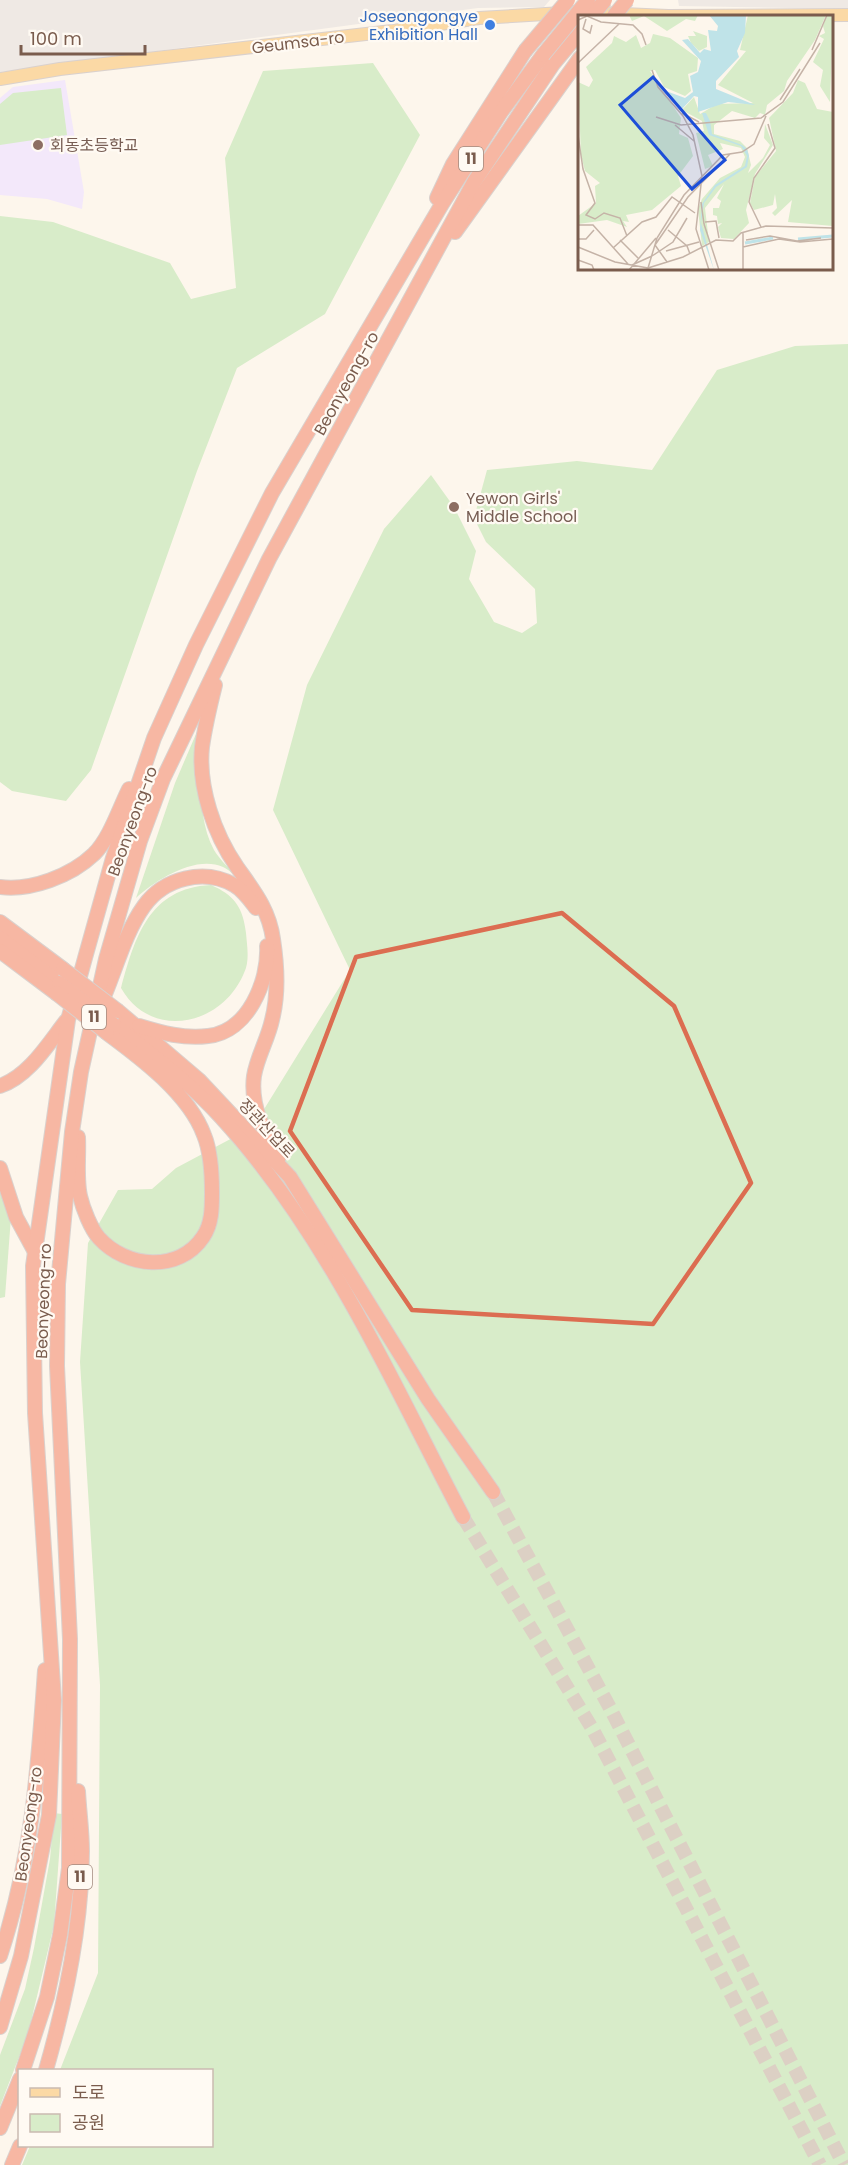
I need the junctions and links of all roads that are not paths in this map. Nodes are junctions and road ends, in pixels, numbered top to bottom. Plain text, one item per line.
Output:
1 (568, 0) edge
2 (588, 0) edge
3 (605, 0) edge
4 (627, 0) edge
5 (593, 15) edge
6 (615, 15) edge
7 (646, 15) edge
8 (833, 15) edge
9 (848, 15) edge
10 (578, 33) edge
11 (578, 59) edge
12 (548, 60) junction
13 (0, 80) edge
14 (405, 266) junction
15 (422, 278) junction
16 (221, 660) junction
17 (154, 738) junction
18 (0, 887) edge
19 (0, 922) edge
20 (0, 938) edge
21 (0, 951) edge
22 (0, 963) edge
23 (22, 968) junction
24 (57, 988) junction
25 (68, 1020) junction
26 (93, 1023) junction
27 (113, 1023) junction
28 (133, 1025) junction
29 (145, 1061) junction
30 (0, 1086) edge
31 (77, 1099) junction
32 (235, 1133) junction
33 (0, 1168) edge
34 (290, 1177) junction
35 (35, 1252) junction
36 (493, 1492) tunnel mouth
37 (463, 1517) tunnel mouth
38 (48, 1620) junction
39 (70, 1681) junction
40 (0, 1956) edge
41 (0, 2027) edge
42 (23, 2069) edge
43 (46, 2069) edge
44 (18, 2084) edge
45 (0, 2128) edge
46 (19, 2147) edge
47 (12, 2165) edge

1 - 14 highway, bridge
2 - 12 highway, 11, bridge
3 - 5 highway, bridge
4 - 6 highway, bridge
7 - 13 main road, Geumsa-ro
8 - 9 main road, Geumsa-ro
10 - 12 highway, 11
11 - 15 highway
12 - 14 highway, Beonyeong-ro / 11
12 - 15 highway, Beonyeong-ro / 11
14 - 17 highway, Beonyeong-ro / 11
15 - 16 highway, Beonyeong-ro / 11
16 - 26 highway, Beonyeong-ro / 11
16 - 34 highway
17 - 18 highway
17 - 25 highway, Beonyeong-ro / 11
19 - 27 highway, bridge
20 - 24 highway
21 - 23 highway
22 - 23 highway
23 - 24 highway
24 - 27 highway, bridge
25 - 30 highway
25 - 35 highway, Beonyeong-ro / 11
26 - 28 highway
26 - 31 highway, Beonyeong-ro / 11
27 - 28 highway, 정관산업로
27 - 29 highway
27 - 32 highway
28 - 34 highway, 정관산업로
29 - 31 highway
29 - 32 highway
31 - 39 highway, Beonyeong-ro / 11
32 - 37 highway
33 - 35 highway
34 - 36 highway, 정관산업로
35 - 38 highway, Beonyeong-ro / 11
38 - 40 highway, Beonyeong-ro / 11
38 - 41 highway, Beonyeong-ro / 11
39 - 42 highway, Beonyeong-ro / 11
39 - 43 highway, Beonyeong-ro / 11
44 - 45 highway
46 - 47 highway

